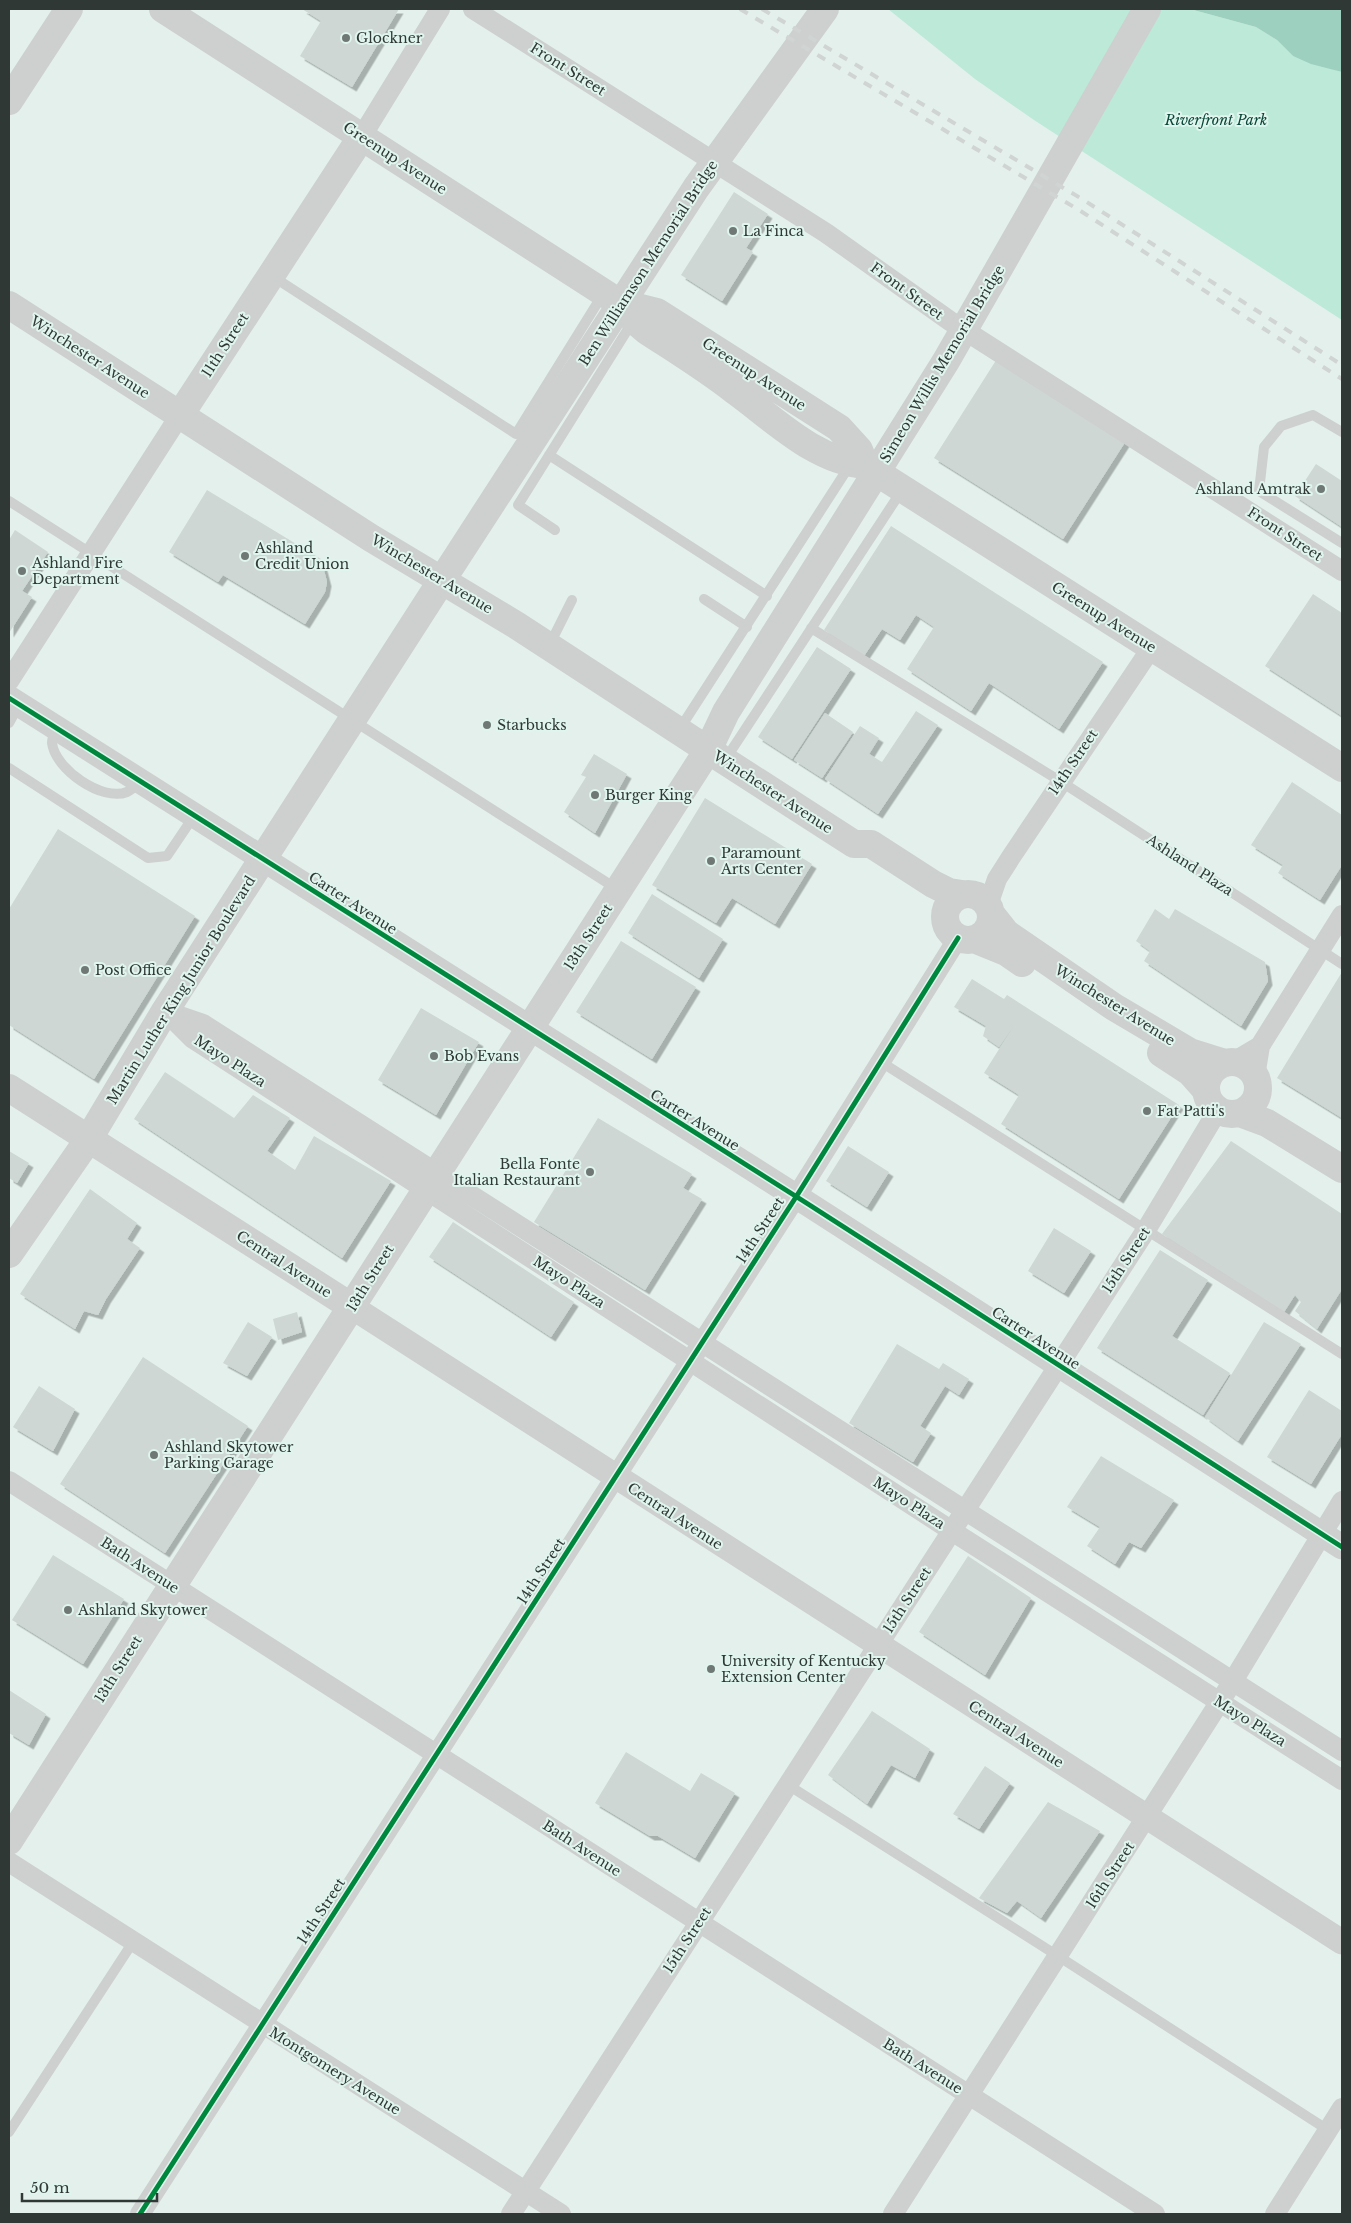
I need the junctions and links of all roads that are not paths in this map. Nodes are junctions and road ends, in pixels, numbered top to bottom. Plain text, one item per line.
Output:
1 (69, 9) edge
2 (163, 9) edge
3 (440, 9) edge
4 (472, 9) edge
5 (825, 9) edge
6 (1147, 9) edge
7 (9, 101) edge
8 (362, 136) junction
9 (271, 276) junction
10 (9, 305) edge
11 (626, 307) junction
12 (180, 415) junction
13 (1342, 432) edge
14 (549, 455) junction
15 (858, 460) junction
16 (902, 489) junction
17 (9, 501) edge
18 (480, 522) joint
19 (555, 530) dead end
20 (1342, 543) edge
21 (90, 553) junction
22 (1342, 570) edge
23 (442, 580) junction
24 (767, 596) junction
25 (704, 599) dead end
26 (572, 600) dead end
27 (747, 627) junction
28 (811, 628) junction
29 (548, 646) junction
30 (1152, 647) junction
31 (9, 681) edge
32 (12, 709) edge
33 (726, 712) joint
34 (352, 720) junction
35 (679, 731) junction
36 (716, 756) junction
37 (9, 768) edge
38 (1342, 768) edge
39 (1060, 781) junction
40 (194, 816) junction
41 (854, 844) junction
42 (263, 858) junction
43 (618, 890) junction
44 (979, 902) junction
45 (1342, 915) edge
46 (959, 932) junction
47 (1320, 950) junction
48 (1342, 964) edge
49 (165, 1011) junction
50 (529, 1030) junction
51 (882, 1062) junction
52 (1243, 1072) junction
53 (9, 1088) edge
54 (1221, 1104) junction
55 (88, 1140) junction
56 (1342, 1152) edge
57 (1342, 1169) edge
58 (431, 1180) junction
59 (796, 1197) junction
60 (1146, 1230) junction
61 (9, 1254) edge
62 (352, 1307) junction
63 (700, 1342) junction
64 (1342, 1354) edge
65 (689, 1360) junction
66 (1058, 1365) junction
67 (614, 1476) junction
68 (9, 1481) edge
69 (1342, 1501) edge
70 (965, 1510) junction
71 (952, 1531) junction
72 (1332, 1540) edge
73 (171, 1585) junction
74 (877, 1645) junction
75 (1233, 1681) junction
76 (1219, 1702) junction
77 (1342, 1751) edge
78 (436, 1754) junction
79 (1342, 1780) edge
80 (788, 1786) junction
81 (1147, 1817) junction
82 (9, 1841) edge
83 (9, 1862) edge
84 (698, 1923) junction
85 (133, 1942) junction
86 (1342, 1942) edge
87 (1058, 1956) junction
88 (261, 2024) junction
89 (969, 2095) junction
90 (1342, 2108) edge
91 (1328, 2130) junction
92 (9, 2132) edge
93 (526, 2192) junction
94 (140, 2214) edge
95 (511, 2214) edge
96 (561, 2214) edge
97 (893, 2214) edge
98 (1155, 2214) edge
99 (1276, 2214) edge

1 - 7 main road
2 - 8 main road, Greenup Avenue
3 - 8 street, 11th Street
4 - 22 street, Front Street
5 - 18 main road, Ben Williamson Memorial Bridge
6 - 33 main road, Simeon Willis Memorial Bridge
8 - 9 main road, 11th Street
8 - 11 main road, Greenup Avenue
9 - 11 lane
9 - 12 main road, 11th Street
10 - 12 main road, Winchester Avenue
11 - 14 lane
11 - 15 main road, Greenup Avenue
12 - 21 street, 11th Street
12 - 23 main road, Winchester Avenue
13 - 20 lane
14 - 19 lane
14 - 24 lane
15 - 16 main road, Greenup Avenue
15 - 24 lane
16 - 28 lane
16 - 30 main road, Greenup Avenue
17 - 21 lane
18 - 23 main road, Martin Luther King Junior Boulevard
21 - 31 street, 11th Street
21 - 34 lane
23 - 29 main road, Winchester Avenue
23 - 34 main road, Martin Luther King Junior Boulevard
24 - 27 lane
25 - 27 lane
26 - 29 lane
27 - 35 lane
28 - 36 lane
28 - 39 lane, Ashland Plaza
29 - 35 main road, Winchester Avenue
30 - 38 main road, Greenup Avenue
30 - 39 street, 14th Street
32 - 40 street, Carter Avenue
33 - 36 main road, 13th Street
34 - 42 main road, Martin Luther King Junior Boulevard
34 - 43 lane
35 - 36 main road, Winchester Avenue
36 - 41 main road, Winchester Avenue
36 - 43 main road, 13th Street
37 - 40 lane
39 - 44 street, 14th Street
39 - 47 lane, Ashland Plaza
40 - 42 street, Carter Avenue
41 - 44 main road, Winchester Avenue
41 - 46 main road, Winchester Avenue
42 - 49 main road, Martin Luther King Junior Boulevard
42 - 50 street, Carter Avenue
43 - 50 main road, 13th Street
44 - 46 main road
44 - 46 main road
44 - 52 main road, Winchester Avenue
45 - 47 street
46 - 51 street, 14th Street
46 - 54 main road, Winchester Avenue
47 - 48 lane, Ashland Plaza
47 - 52 street
49 - 55 main road, Martin Luther King Junior Boulevard
49 - 58 street, Mayo Plaza
50 - 58 main road, 13th Street
50 - 59 street, Carter Avenue
51 - 59 street, 14th Street
51 - 60 lane
52 - 54 main road
52 - 54 main road
52 - 56 main road
53 - 55 main road, Central Avenue
54 - 57 main road, Winchester Avenue
54 - 60 street, 15th Street
55 - 61 main road, Martin Luther King Junior Boulevard
55 - 62 main road, Central Avenue
58 - 62 main road, 13th Street
58 - 63 street, Mayo Plaza
58 - 65 street, Mayo Plaza
59 - 63 street, 14th Street
59 - 66 street, Carter Avenue
60 - 64 lane
60 - 66 street, 15th Street
62 - 67 street, Central Avenue
62 - 73 main road, 13th Street
63 - 65 street, 14th Street
63 - 70 street, Mayo Plaza
65 - 67 street, 14th Street
65 - 71 street, Mayo Plaza
66 - 70 street, 15th Street
66 - 72 street, Carter Avenue
67 - 74 street, Central Avenue
67 - 78 street, 14th Street
68 - 73 street, Bath Avenue
69 - 72 street, 16th Street
70 - 71 street, 15th Street
70 - 75 street, Mayo Plaza
71 - 74 street, 15th Street
71 - 76 street, Mayo Plaza
72 - 75 street, 16th Street
73 - 78 street, Bath Avenue
73 - 82 main road, 13th Street
74 - 80 street, 15th Street
74 - 81 street, Central Avenue
75 - 76 street, 16th Street
75 - 77 street, Mayo Plaza
76 - 79 street, Mayo Plaza
76 - 81 street, 16th Street
78 - 84 street, Bath Avenue
78 - 88 street, 14th Street
80 - 84 street, 15th Street
80 - 87 lane
81 - 86 street, Central Avenue
81 - 87 street, 16th Street
83 - 85 street, Montgomery Avenue
84 - 89 street, Bath Avenue
84 - 93 street, 15th Street
85 - 88 street, Montgomery Avenue
85 - 92 lane
87 - 89 street, 16th Street
87 - 91 lane
88 - 93 street, Montgomery Avenue
88 - 94 street, 14th Street
89 - 97 street, 16th Street
89 - 98 street, Bath Avenue
90 - 91 street
91 - 99 street
93 - 95 street, 15th Street
93 - 96 street, Montgomery Avenue

